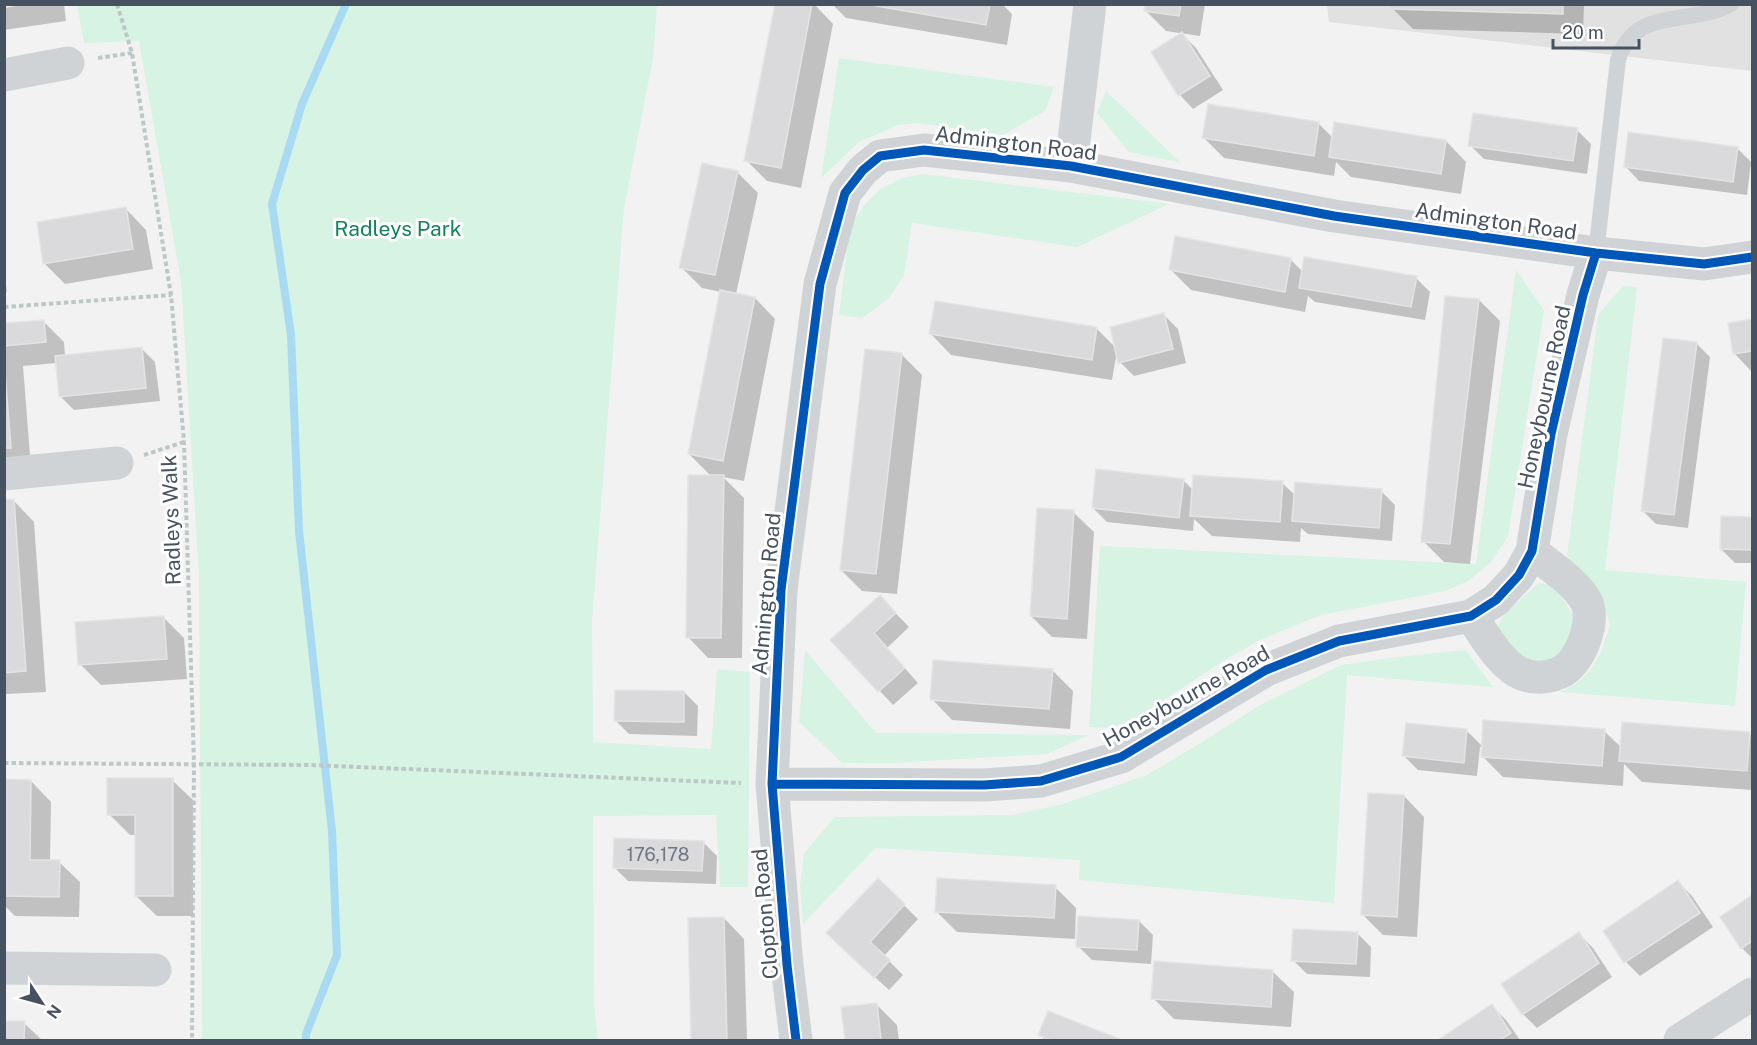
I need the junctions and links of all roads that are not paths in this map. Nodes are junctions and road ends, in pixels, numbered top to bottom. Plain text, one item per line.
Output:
1 (1090, 4) edge
2 (1731, 4) edge
3 (68, 63) dead end
4 (4, 75) edge
5 (1071, 166) junction
6 (1596, 254) junction
7 (1752, 256) edge
8 (117, 463) road end
9 (4, 474) edge
10 (1532, 551) junction
11 (1471, 616) junction
12 (772, 784) junction
13 (4, 968) edge
14 (155, 970) dead end
15 (1752, 994) edge
16 (796, 1041) edge
17 (1680, 1041) edge

1 - 5 street
2 - 6 lane
3 - 4 street
5 - 6 street, Admington Road
5 - 12 street, Admington Road
6 - 7 street, Admington Road
6 - 10 street, Honeybourne Road
8 - 9 street
10 - 11 street, Honeybourne Road
10 - 11 street
11 - 12 street, Honeybourne Road
12 - 16 street, Clopton Road
13 - 14 street
15 - 17 street

